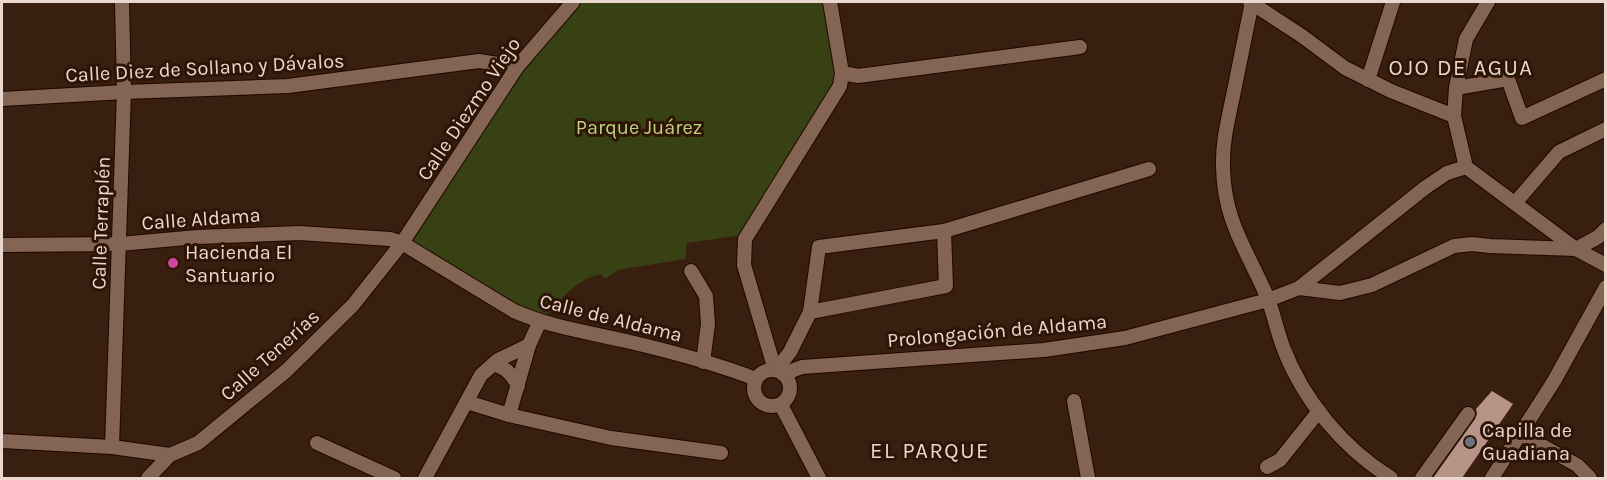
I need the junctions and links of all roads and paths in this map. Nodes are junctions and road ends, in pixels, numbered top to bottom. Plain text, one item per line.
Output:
1 (122, 2) edge
2 (573, 2) edge
3 (830, 2) edge
4 (1251, 2) edge
5 (1393, 2) edge
6 (1488, 2) edge
7 (1080, 47) dead end
8 (517, 67) junction
9 (842, 73) junction
10 (1605, 79) edge
11 (1368, 80) junction
12 (1456, 88) junction
13 (124, 92) junction
14 (2, 99) edge
15 (1454, 116) junction
16 (1605, 129) edge
17 (1466, 167) junction
18 (1149, 169) dead end
19 (1515, 204) junction
20 (1605, 229) edge
21 (944, 231) junction
22 (402, 243) junction
23 (120, 244) junction
24 (2, 245) edge
25 (1576, 249) junction
26 (1605, 265) edge
27 (691, 271) dead end
28 (1605, 287) edge
29 (1299, 288) junction
30 (1268, 300) junction
31 (810, 312) junction
32 (540, 321) junction
33 (528, 345) junction
34 (703, 362) junction
35 (494, 363) junction
36 (778, 371) junction
37 (756, 380) junction
38 (518, 386) junction
39 (1074, 401) dead end
40 (467, 402) junction
41 (781, 405) junction
42 (1319, 411) junction
43 (1468, 414) dead end
44 (509, 415) junction
45 (1521, 434) junction
46 (2, 441) edge
47 (317, 443) dead end
48 (112, 447) junction
49 (722, 453) dead end
50 (170, 455) junction
51 (1267, 467) dead end
52 (148, 478) edge
53 (394, 478) edge
54 (425, 478) edge
55 (819, 478) edge
56 (1088, 478) edge
57 (1390, 478) edge
58 (1422, 478) edge
59 (1492, 478) edge
60 (1590, 478) edge

1 - 13 street, Calle Terraplén
2 - 8 street, Calle Diezmo Viejo
3 - 9 street
4 - 11 street
4 - 30 street
5 - 11 street
6 - 12 street
7 - 9 street
8 - 13 street, Calle Diez de Sollano y Dávalos
8 - 22 street, Calle Diezmo Viejo
9 - 36 street
10 - 12 street
11 - 15 street
12 - 15 street
13 - 14 street, Calle Diez de Sollano y Dávalos
13 - 23 street, Calle Terraplén
15 - 17 street
16 - 19 street
17 - 19 street
17 - 29 street, Prolongación de Aldama
18 - 21 street
19 - 25 street
20 - 25 street
21 - 31 street
21 - 31 street
22 - 23 street, Calle Aldama
22 - 32 street, Calle de Aldama
22 - 50 street, Calle Tenerías
23 - 24 street, Calle Aldama
23 - 48 street, Calle Terraplén
25 - 26 street
25 - 29 street
27 - 34 street
28 - 45 street
29 - 30 street, Prolongación de Aldama
30 - 36 street, Prolongación de Aldama
30 - 42 street
31 - 36 street
32 - 33 street
32 - 34 street, Calle de Aldama
33 - 35 street
33 - 38 street
34 - 37 street, Calle de Aldama
35 - 38 street
35 - 40 street
36 - 37 street
36 - 41 street
37 - 41 street
38 - 44 street
39 - 56 street
40 - 44 street
40 - 54 street
41 - 55 street
42 - 51 street
42 - 57 street
43 - 58 street
44 - 49 street
45 - 59 street
45 - 60 street
46 - 48 street
47 - 53 street
48 - 50 street
50 - 52 street, Calle Tenerías

